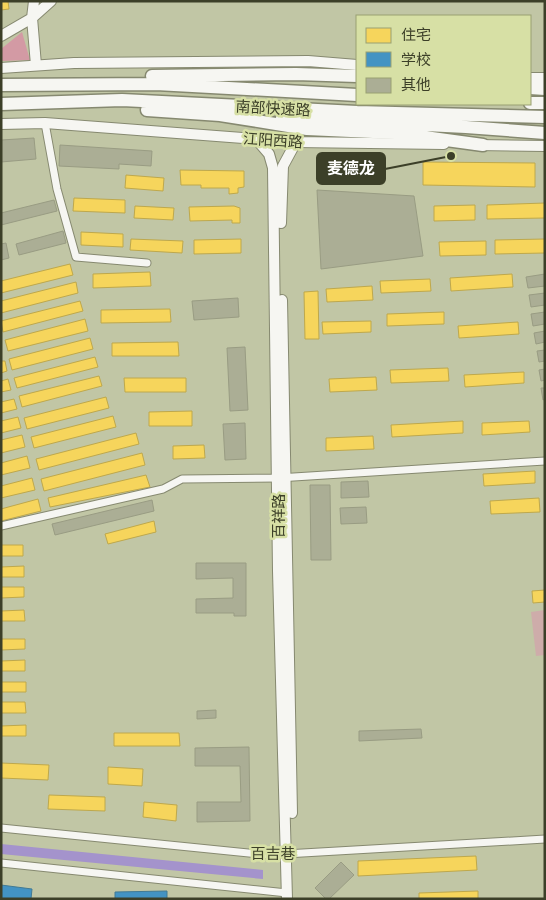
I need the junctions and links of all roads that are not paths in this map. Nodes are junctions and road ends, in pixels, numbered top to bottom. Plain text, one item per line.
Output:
1 (34, 1) edge
2 (50, 1) edge
3 (32, 18) junction
4 (1, 36) edge
5 (36, 65) junction
6 (356, 65) edge
7 (1, 68) edge
8 (212, 75) junction
9 (356, 76) edge
10 (531, 78) edge
11 (545, 78) edge
12 (39, 83) junction
13 (356, 83) edge
14 (1, 85) edge
15 (531, 88) edge
16 (545, 89) edge
17 (356, 95) edge
18 (38, 102) junction
19 (531, 103) edge
20 (545, 103) edge
21 (1, 104) edge
22 (220, 115) junction
23 (545, 116) edge
24 (45, 123) junction
25 (1, 124) edge
26 (466, 127) junction
27 (545, 128) edge
28 (545, 133) edge
29 (256, 139) junction
30 (296, 142) junction
31 (483, 145) junction
32 (545, 146) edge
33 (147, 263) dead end
34 (545, 461) edge
35 (282, 477) junction
36 (1, 526) edge
37 (1, 828) edge
38 (545, 839) edge
39 (290, 854) junction
40 (1, 863) edge
41 (289, 897) edge

1 - 3 street
2 - 3 street
3 - 4 street
3 - 5 street
5 - 6 street
5 - 7 street
8 - 9 highway
8 - 12 highway
8 - 13 highway
10 - 11 street
12 - 14 highway, 南部快速路
12 - 17 highway, 南部快速路
15 - 16 highway
18 - 21 highway, 南部快速路
18 - 22 highway
18 - 23 highway, 南部快速路
19 - 20 highway
22 - 26 highway
22 - 31 highway
24 - 25 street, 江阳西路
24 - 29 street, 江阳西路
24 - 33 street
26 - 27 highway
26 - 28 highway
29 - 30 street, 江阳西路
29 - 35 street, 百祥路
30 - 31 street, 江阳西路
30 - 35 street, 百祥路
31 - 32 street, 江阳西路
34 - 35 street
35 - 36 street
35 - 39 street, 百祥路
37 - 39 street, 百吉巷
38 - 39 street, 百吉巷
39 - 41 street, 百祥路
40 - 41 street

